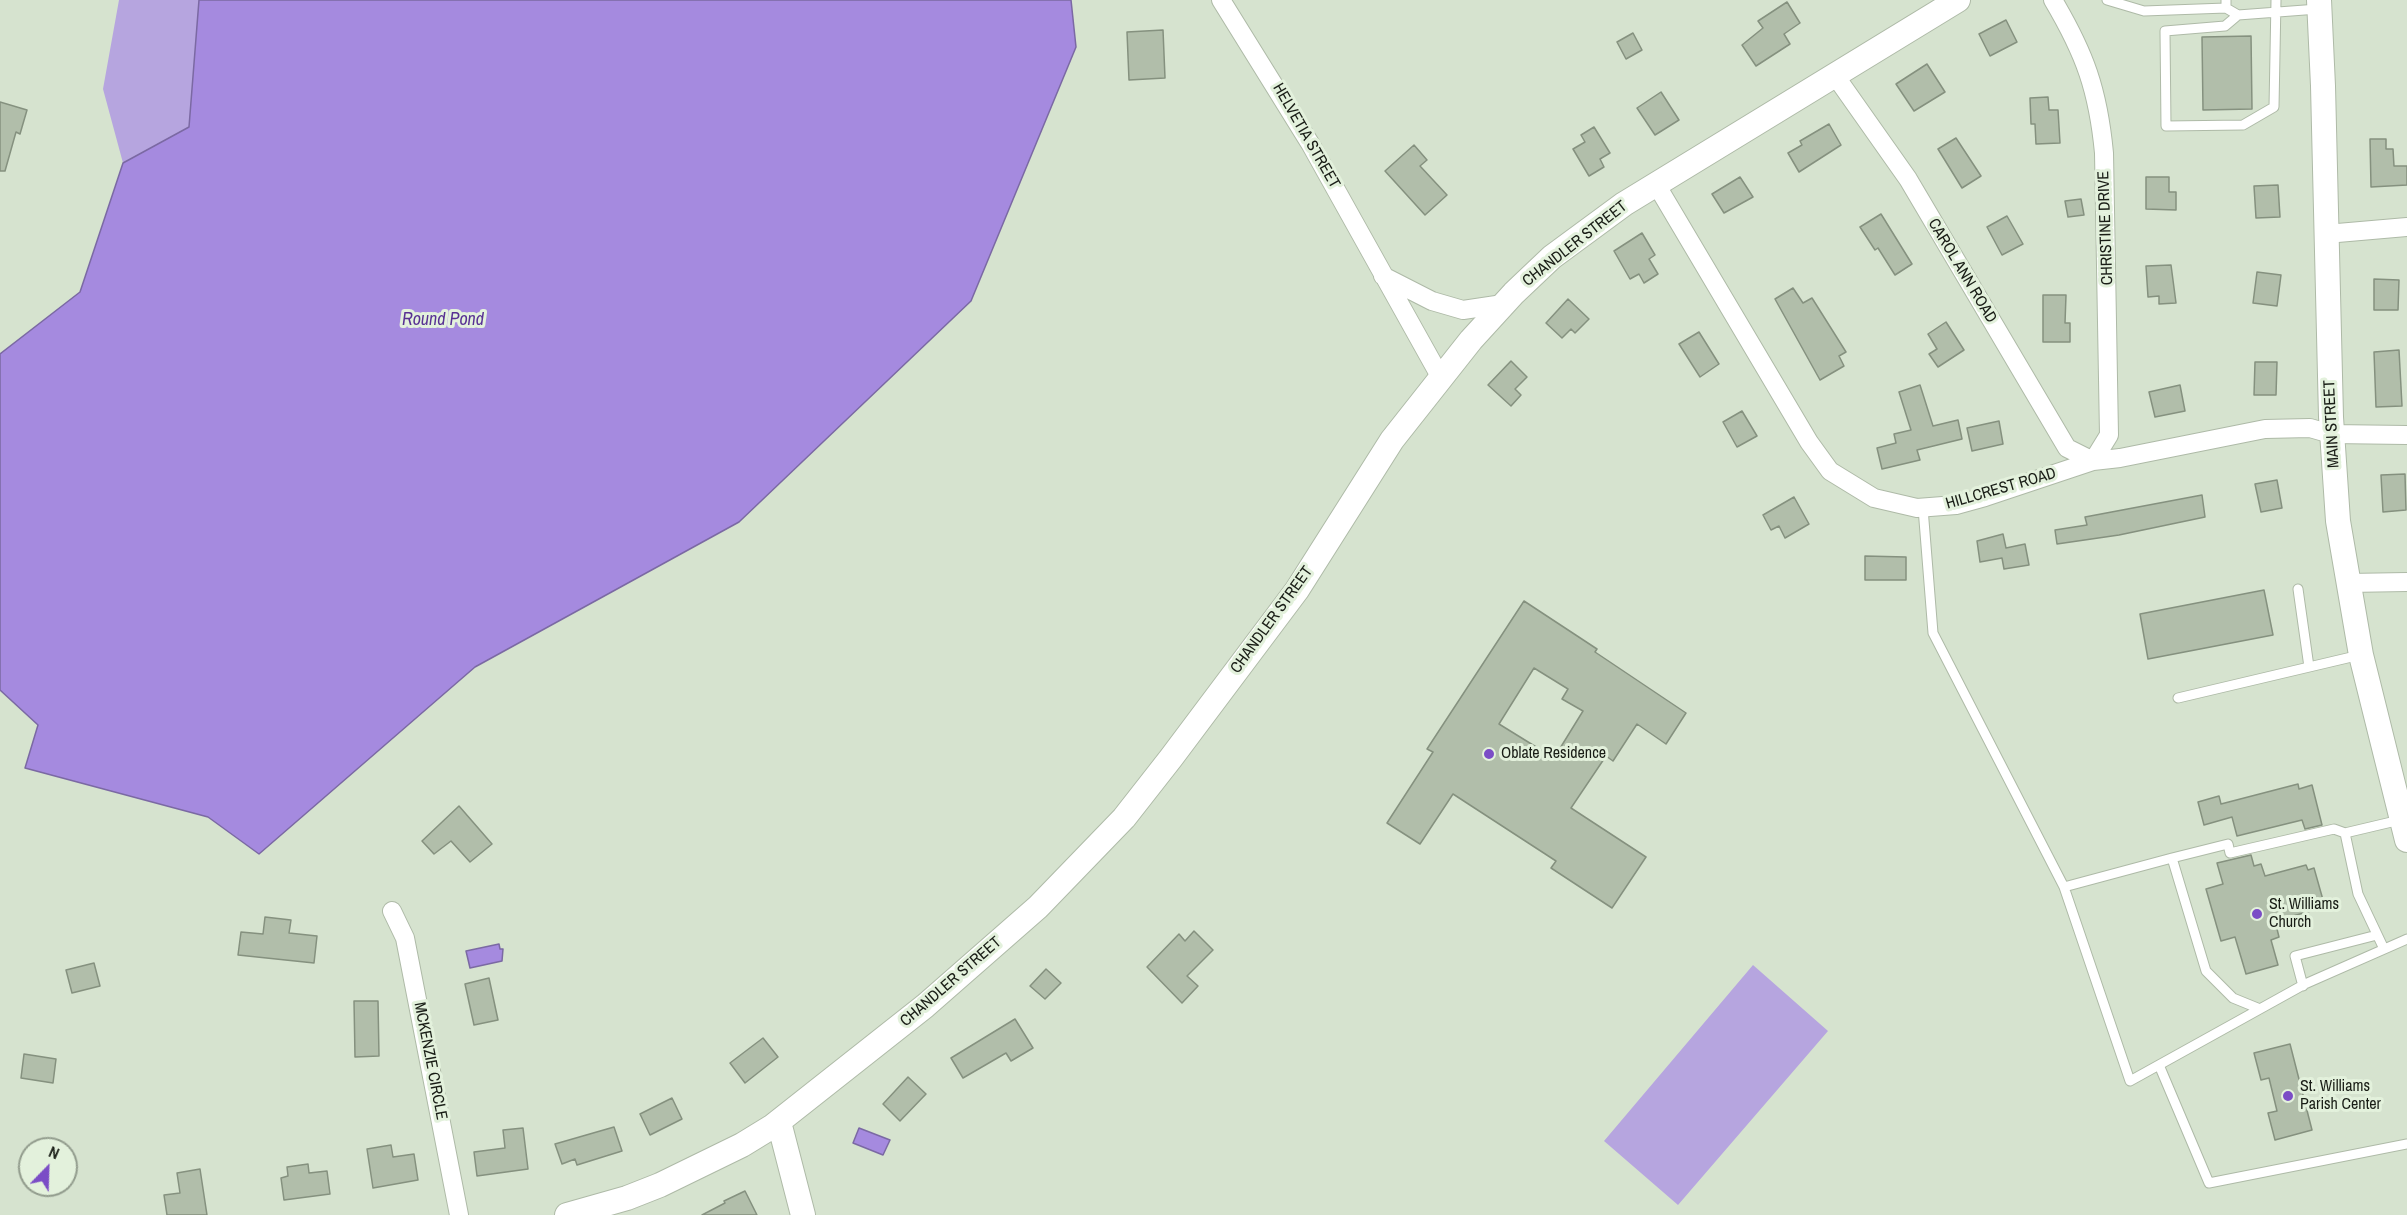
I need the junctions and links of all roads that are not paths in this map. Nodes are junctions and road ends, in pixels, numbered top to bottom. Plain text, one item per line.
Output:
1 (1221, 0) edge
2 (1958, 0) edge
3 (2053, 0) edge
4 (2107, 0) edge
5 (2276, 0) edge
6 (2226, 4) edge
7 (2319, 4) edge
8 (2276, 11) junction
9 (2238, 15) junction
10 (1834, 74) junction
11 (1656, 184) junction
12 (2407, 227) edge
13 (2326, 234) junction
14 (1383, 276) junction
15 (1503, 304) junction
16 (1441, 378) junction
17 (2331, 434) junction
18 (2407, 435) edge
19 (2092, 461) junction
20 (1923, 508) junction
21 (2407, 582) edge
22 (2348, 583) junction
23 (2298, 589) dead end
24 (2361, 655) junction
25 (2309, 668) junction
26 (2178, 698) dead end
27 (2404, 823) edge
28 (2345, 833) junction
29 (2172, 858) junction
30 (2064, 887) junction
31 (392, 911) dead end
32 (2377, 935) junction
33 (2407, 939) edge
34 (2384, 949) junction
35 (2303, 986) junction
36 (2260, 1009) junction
37 (2159, 1065) junction
38 (779, 1122) junction
39 (2407, 1144) edge
40 (459, 1215) edge
41 (567, 1215) edge
42 (803, 1215) edge

1 - 14 street, HELVETIA STREET
2 - 10 main road, CHANDLER STREET
3 - 19 street, CHRISTINE DRIVE
4 - 6 lane
5 - 8 lane
6 - 9 lane
7 - 8 lane
7 - 13 main road, MAIN STREET
8 - 9 lane
8 - 9 lane
10 - 11 main road, CHANDLER STREET
10 - 19 street, CAROL ANN ROAD
11 - 15 main road, CHANDLER STREET
11 - 20 street, HILLCREST ROAD
12 - 13 street
13 - 17 main road, MAIN STREET
14 - 15 street
14 - 16 street, HELVETIA STREET
15 - 16 main road, CHANDLER STREET
16 - 38 main road, CHANDLER STREET
17 - 18 street, HILLCREST ROAD
17 - 19 street, HILLCREST ROAD
17 - 22 main road, MAIN STREET
19 - 20 street, HILLCREST ROAD
20 - 30 lane
21 - 22 street
22 - 24 main road, MAIN STREET
23 - 25 lane
24 - 25 lane
24 - 27 main road, MAIN STREET
25 - 26 lane
27 - 28 lane
28 - 29 lane
28 - 32 lane
29 - 30 lane
29 - 36 lane
30 - 37 lane
31 - 40 street, MCKENZIE CIRCLE
32 - 34 lane
32 - 35 lane
33 - 34 lane
34 - 35 lane
35 - 36 lane
36 - 37 lane
37 - 39 lane
38 - 41 main road, CHANDLER STREET
38 - 42 main road

